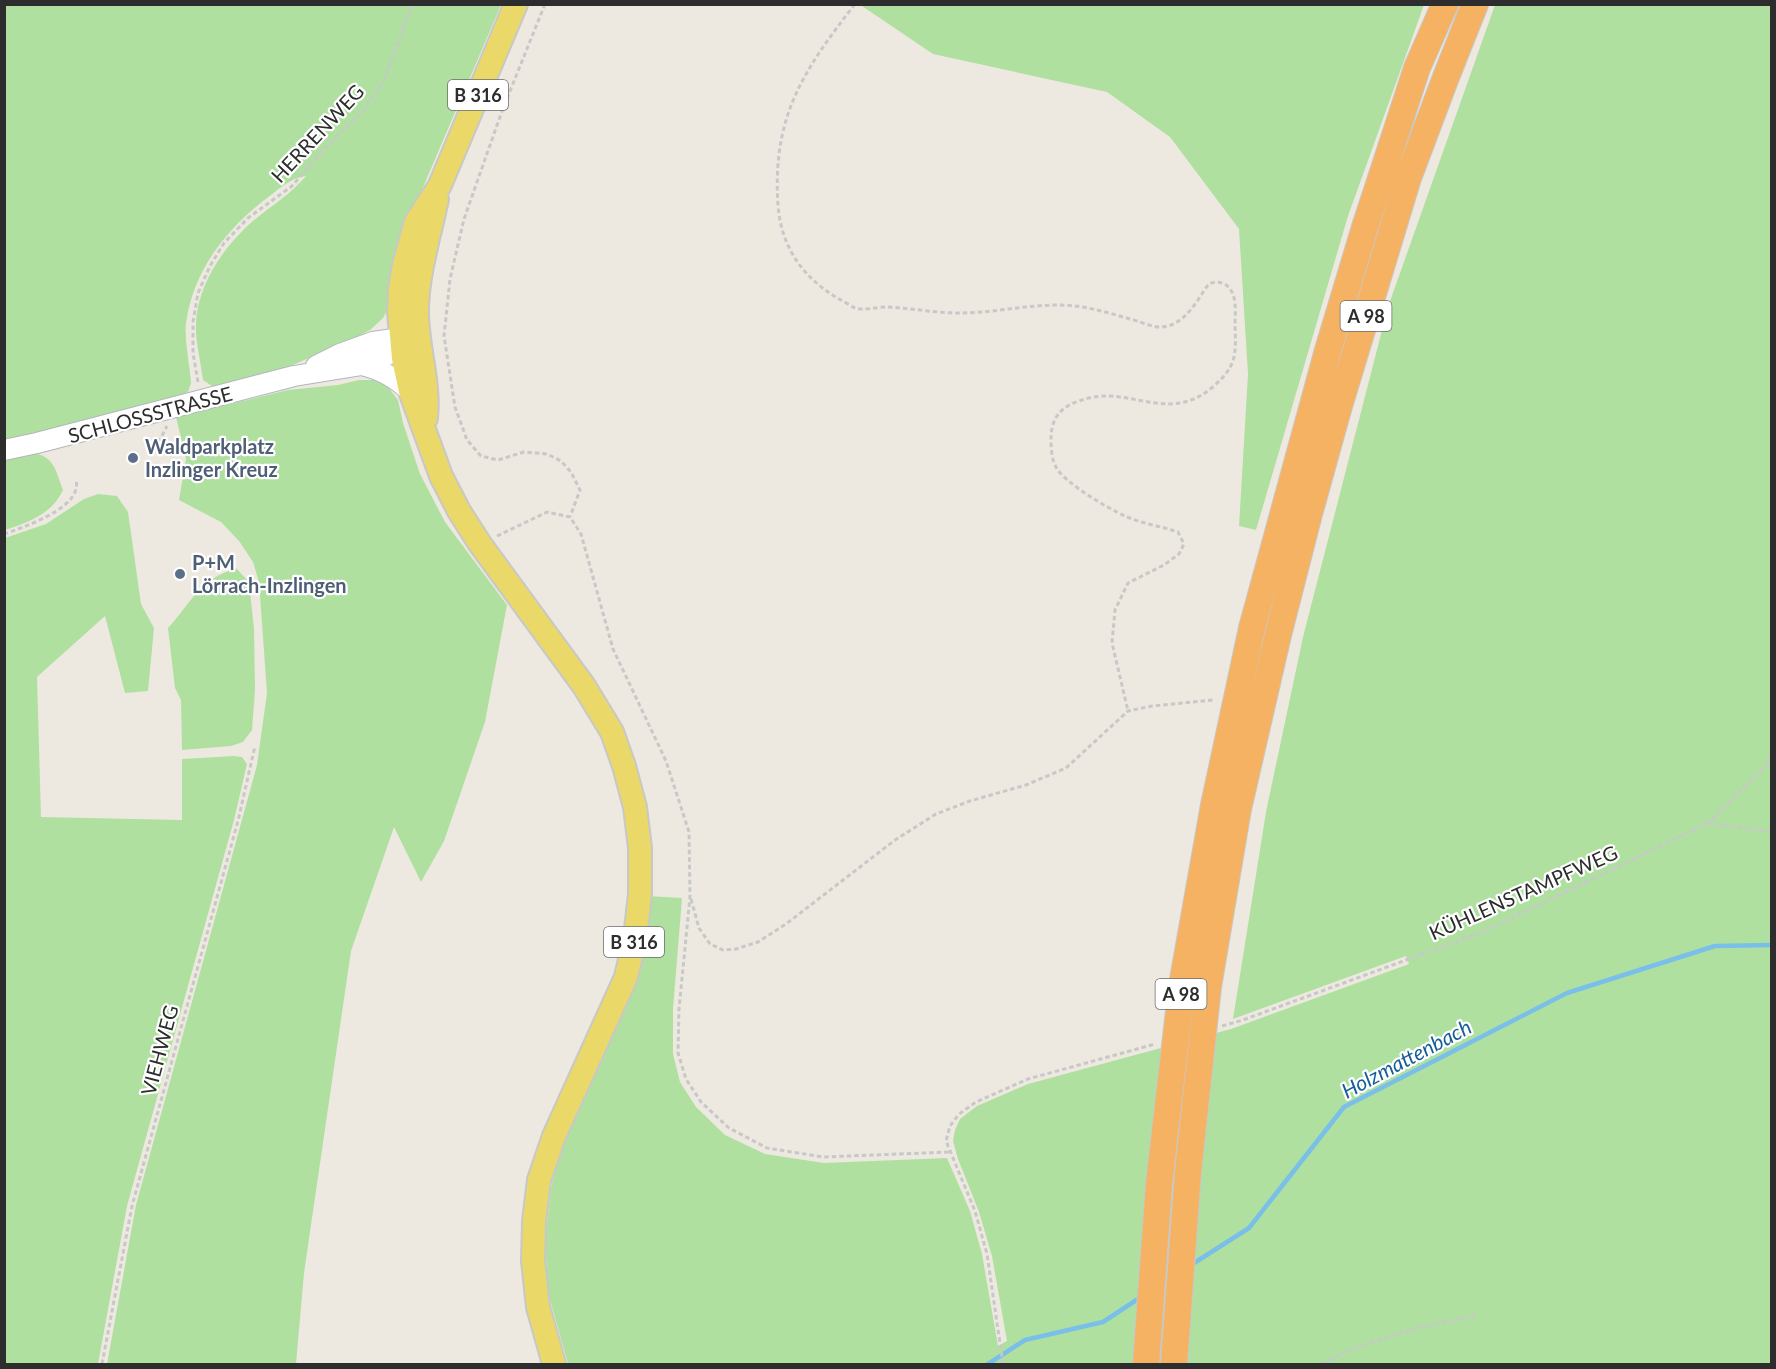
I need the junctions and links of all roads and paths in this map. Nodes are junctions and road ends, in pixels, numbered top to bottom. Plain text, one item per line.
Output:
1 (412, 4) edge
2 (516, 4) edge
3 (545, 4) edge
4 (855, 4) edge
5 (1444, 4) edge
6 (1475, 4) edge
7 (440, 185) junction
8 (417, 309) junction
9 (401, 338) junction
10 (363, 365) junction
11 (294, 376) junction
12 (410, 391) junction
13 (202, 400) junction
14 (424, 430) junction
15 (4, 450) edge
16 (76, 479) dead end
17 (570, 518) junction
18 (4, 534) edge
19 (480, 544) junction
20 (1213, 700) dead end
21 (1128, 711) junction
22 (255, 747) dead end
23 (1772, 753) edge
24 (1708, 823) junction
25 (1772, 832) edge
26 (690, 897) junction
27 (1221, 1026) dead end
28 (1165, 1041) dead end
29 (950, 1152) junction
30 (1476, 1316) dead end
31 (102, 1365) edge
32 (554, 1365) edge
33 (1003, 1365) edge
34 (1146, 1365) edge
35 (1174, 1365) edge
36 (1322, 1365) edge

1 - 13 path, HERRENWEG
2 - 7 main road, B 316
3 - 17 path
4 - 21 path
5 - 34 highway, A 98, bridge
6 - 35 highway, A 98, bridge
7 - 8 main road, B 316
7 - 9 main road, B 316
8 - 9 main road
8 - 14 main road, B 316
9 - 10 street, SCHLOSSSTRASSE
9 - 11 street, SCHLOSSSTRASSE
9 - 12 main road, B 316
10 - 11 street, SCHLOSSSTRASSE
10 - 12 street
11 - 13 street, SCHLOSSSTRASSE
12 - 14 main road, B 316
13 - 15 street, SCHLOSSSTRASSE
14 - 19 main road, B 316
16 - 18 path
17 - 19 path
17 - 26 path
19 - 32 main road, B 316
20 - 21 path
21 - 26 path
22 - 31 path, VIEHWEG
23 - 24 path, KÜHLENSTAMPFWEG
24 - 25 path
24 - 27 path, KÜHLENSTAMPFWEG
26 - 29 path
28 - 29 path
29 - 33 path
30 - 36 path

